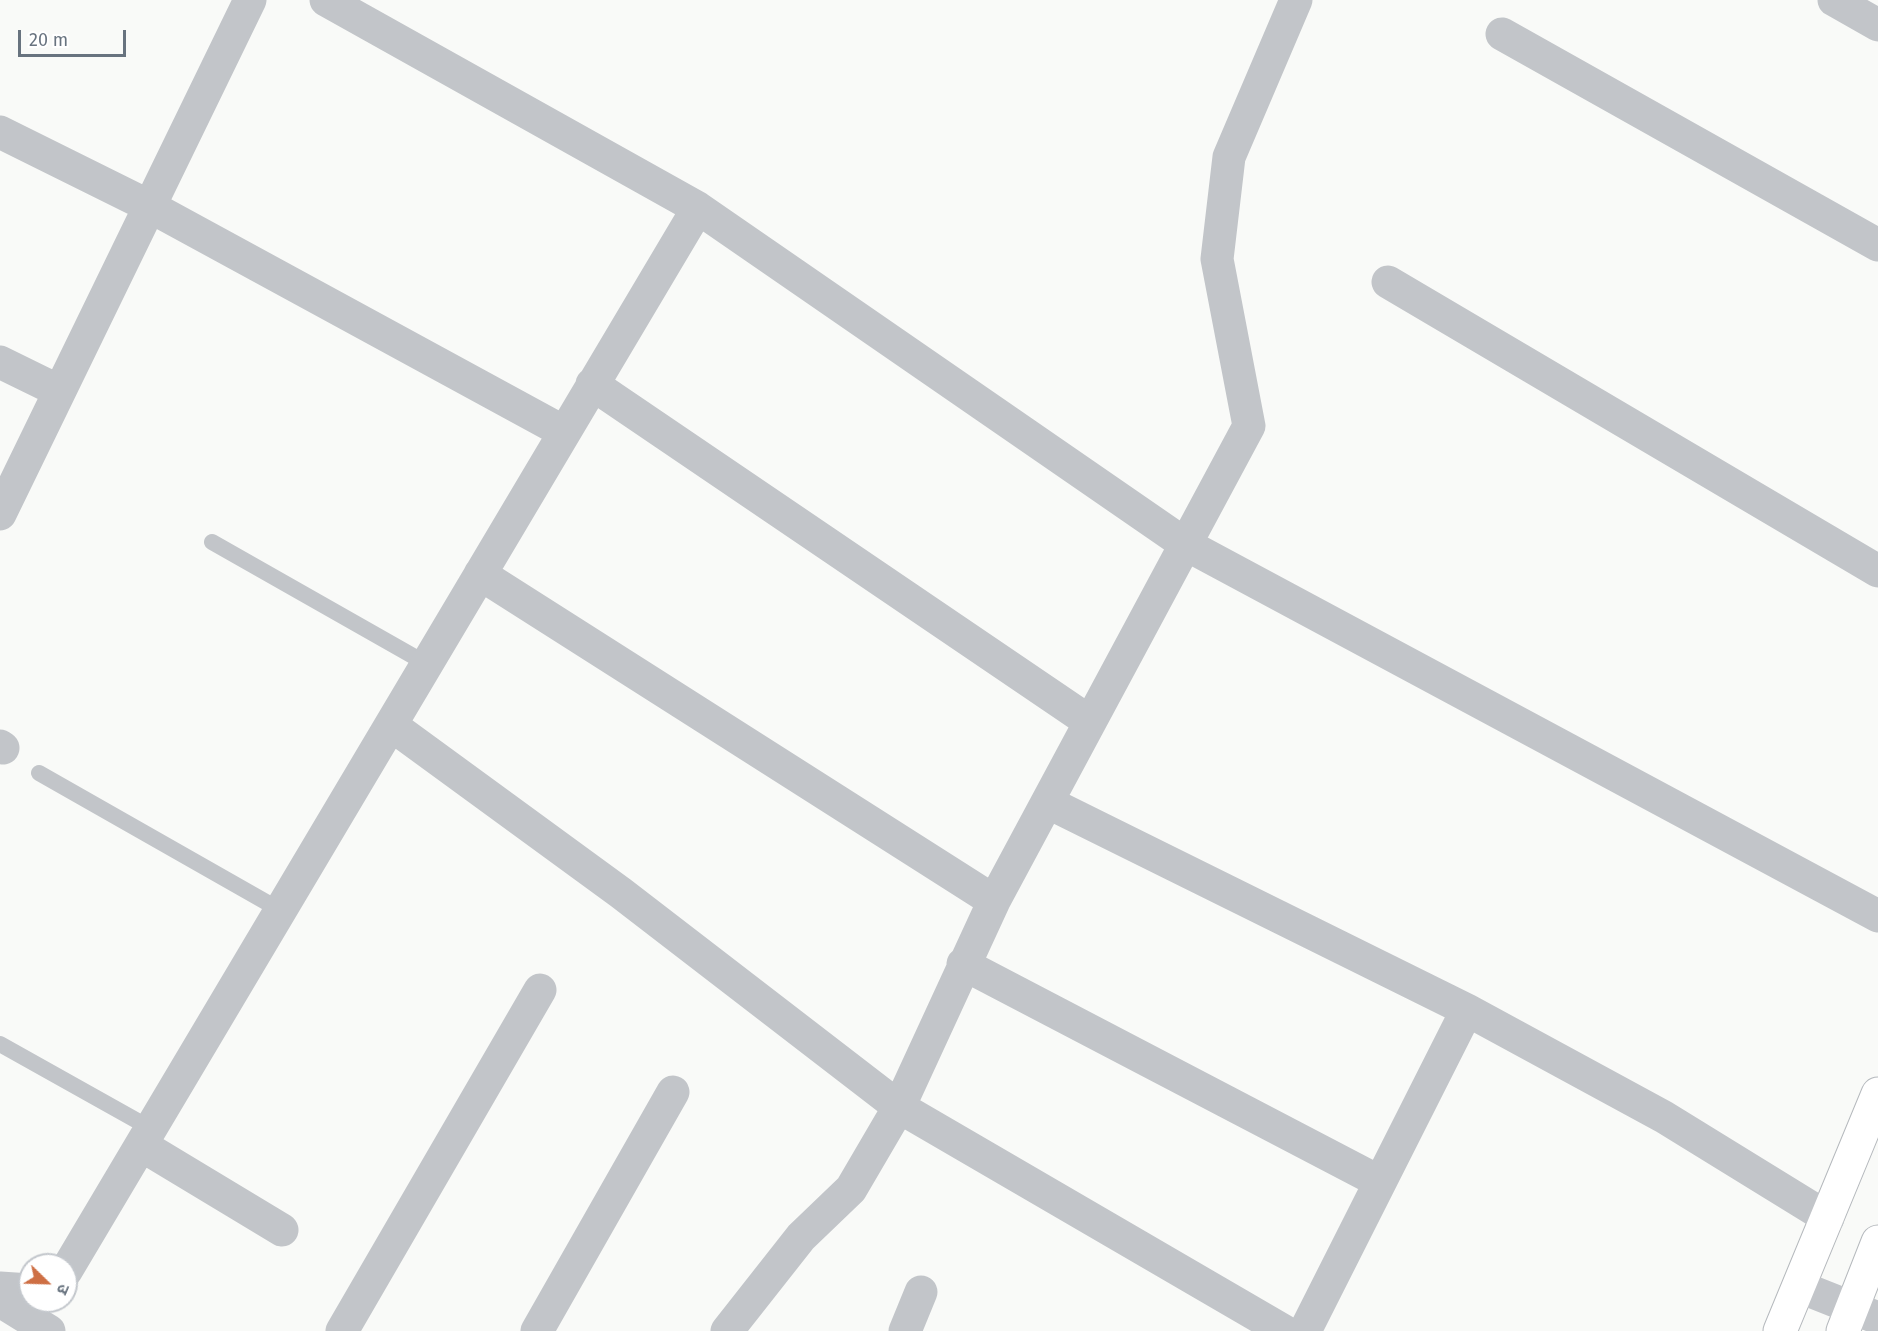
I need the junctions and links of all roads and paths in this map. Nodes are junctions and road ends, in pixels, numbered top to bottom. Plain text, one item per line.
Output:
1 (249, 0) edge
2 (326, 0) edge
3 (1296, 0) edge
4 (1834, 0) edge
5 (1878, 25) edge
6 (1502, 34) dead end
7 (0, 132) edge
8 (149, 206) junction
9 (698, 208) junction
10 (1878, 244) edge
11 (1388, 282) dead end
12 (0, 362) edge
13 (592, 384) junction
14 (58, 391) junction
15 (564, 432) junction
16 (0, 514) edge
17 (212, 542) dead end
18 (1185, 544) junction
19 (1878, 571) edge
20 (480, 574) junction
21 (427, 664) junction
22 (1090, 722) junction
23 (391, 725) junction
24 (39, 773) dead end
25 (1049, 803) junction
26 (994, 902) junction
27 (280, 910) junction
28 (1878, 916) edge
29 (963, 964) junction
30 (540, 990) dead end
31 (1467, 1011) junction
32 (0, 1044) edge
33 (673, 1092) dead end
34 (1878, 1094) edge
35 (899, 1107) junction
36 (146, 1137) junction
37 (1380, 1182) junction
38 (1828, 1218) junction
39 (282, 1230) dead end
40 (1878, 1242) edge
41 (77, 1253) edge
42 (1800, 1287) junction
43 (0, 1288) edge
44 (18, 1289) edge
45 (921, 1292) dead end
46 (0, 1301) edge
47 (1857, 1318) edge
48 (49, 1331) edge
49 (342, 1331) edge
50 (537, 1331) edge
51 (727, 1331) edge
52 (905, 1331) edge
53 (1284, 1331) edge
54 (1305, 1331) edge
55 (1780, 1331) edge

1 - 8 street
2 - 9 street
3 - 18 street
4 - 5 street
6 - 10 street
7 - 8 street
8 - 14 street
8 - 15 street
9 - 13 street
9 - 18 street
11 - 19 street
12 - 14 street
13 - 15 street
13 - 22 street
14 - 16 street
15 - 20 street
17 - 21 lane
18 - 22 street
18 - 28 street
20 - 21 street
20 - 26 street
21 - 23 street
22 - 25 street
23 - 27 street
23 - 35 street
24 - 27 lane
25 - 26 street
25 - 31 street
26 - 29 street
27 - 36 street
29 - 35 street
29 - 37 street
30 - 49 street
31 - 37 street
31 - 38 street
32 - 36 lane
33 - 50 street
34 - 38 street
35 - 51 street
35 - 53 street
36 - 39 street
36 - 41 street
37 - 54 street
38 - 42 street
40 - 47 street
42 - 47 street
42 - 55 street
43 - 44 street
45 - 52 street
46 - 48 street

